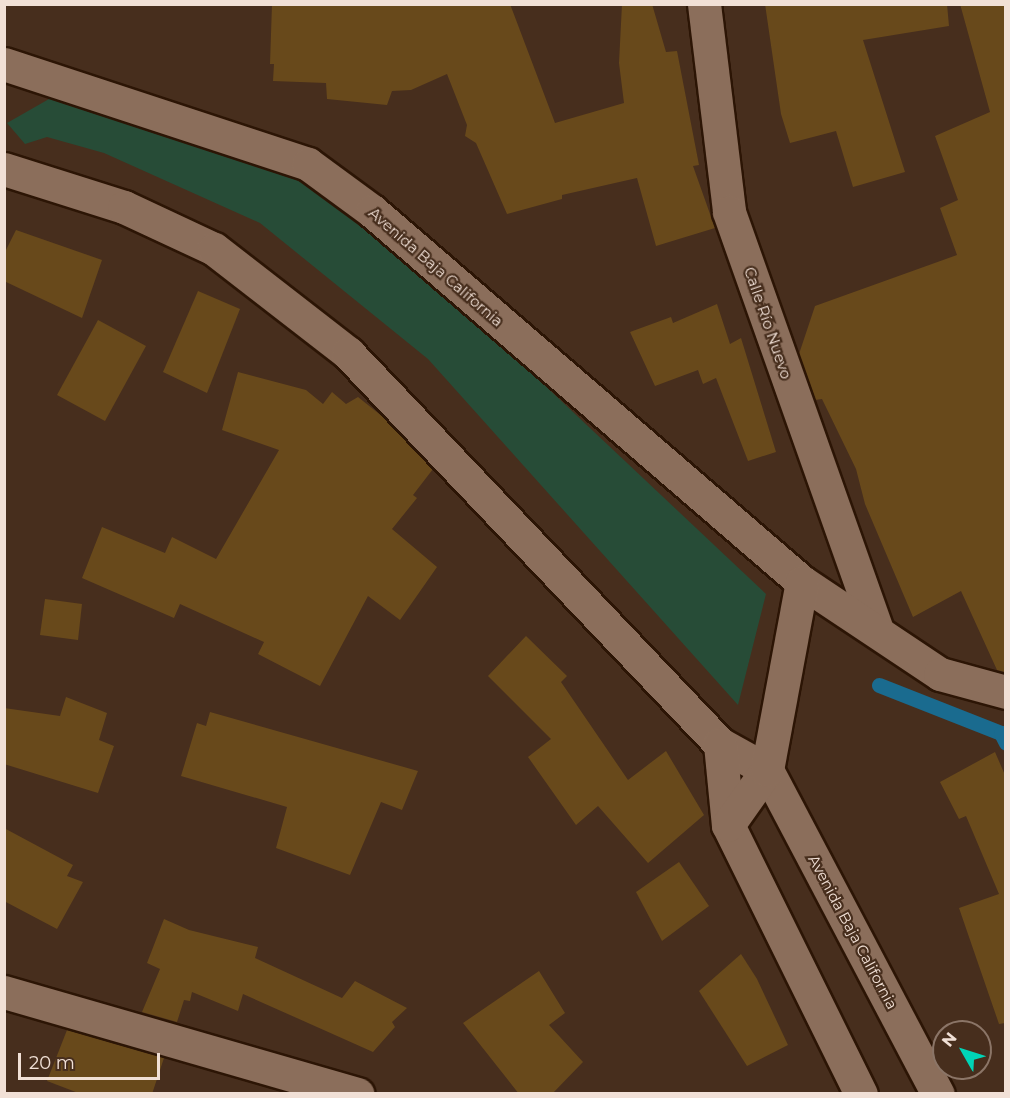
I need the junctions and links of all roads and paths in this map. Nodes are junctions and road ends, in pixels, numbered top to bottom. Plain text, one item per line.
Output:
1 (704, 4) edge
2 (4, 64) edge
3 (4, 169) edge
4 (802, 582) junction
5 (877, 632) junction
6 (1005, 692) edge
7 (720, 744) junction
8 (767, 770) junction
9 (728, 825) junction
10 (4, 992) edge
11 (358, 1094) edge
12 (861, 1094) edge
13 (938, 1094) edge

1 - 5 street, Calle Río Nuevo
2 - 4 street, Avenida Baja California
3 - 7 street
4 - 5 street, Avenida Baja California
4 - 8 street
5 - 6 street, Avenida Baja California
7 - 8 street
7 - 9 street
8 - 9 street
8 - 13 street, Avenida Baja California
9 - 12 street
10 - 11 street

